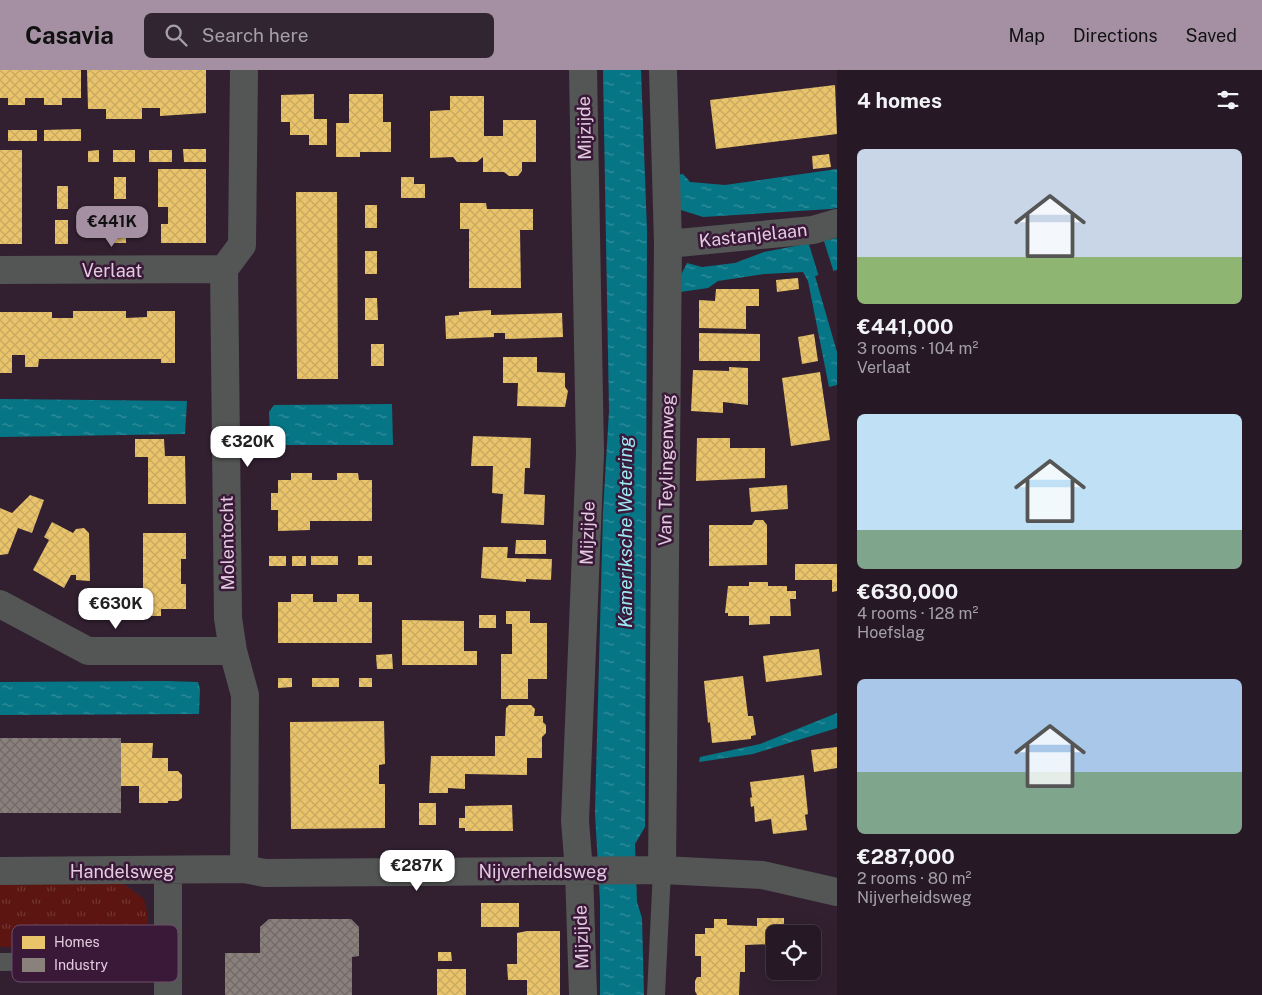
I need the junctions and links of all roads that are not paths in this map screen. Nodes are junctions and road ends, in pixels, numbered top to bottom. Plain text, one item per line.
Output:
1 (244, 70) edge
2 (583, 70) edge
3 (663, 70) edge
4 (837, 223) edge
5 (668, 244) junction
6 (224, 269) junction
7 (0, 270) edge
8 (0, 604) edge
9 (233, 651) junction
10 (244, 869) junction
11 (168, 870) junction
12 (651, 870) junction
13 (0, 871) edge
14 (588, 872) junction
15 (837, 892) edge
16 (168, 925) edge
17 (168, 982) edge
18 (168, 995) edge
19 (583, 995) edge
20 (656, 995) edge

1 - 6 street
2 - 14 street, Mijzijde
3 - 5 street, Van Teylingenweg
4 - 5 street, Kastanjelaan
5 - 12 street, Van Teylingenweg
6 - 7 street, Verlaat
6 - 9 street, Molentocht
8 - 9 street
9 - 10 street, Molentocht
10 - 11 street, Handelsweg
10 - 14 street, Nijverheidsweg
11 - 13 street, Handelsweg
11 - 16 street
12 - 14 street, Nijverheidsweg
12 - 15 street
12 - 20 lane, Van Teylingenweg
14 - 19 street, Mijzijde
17 - 18 street

